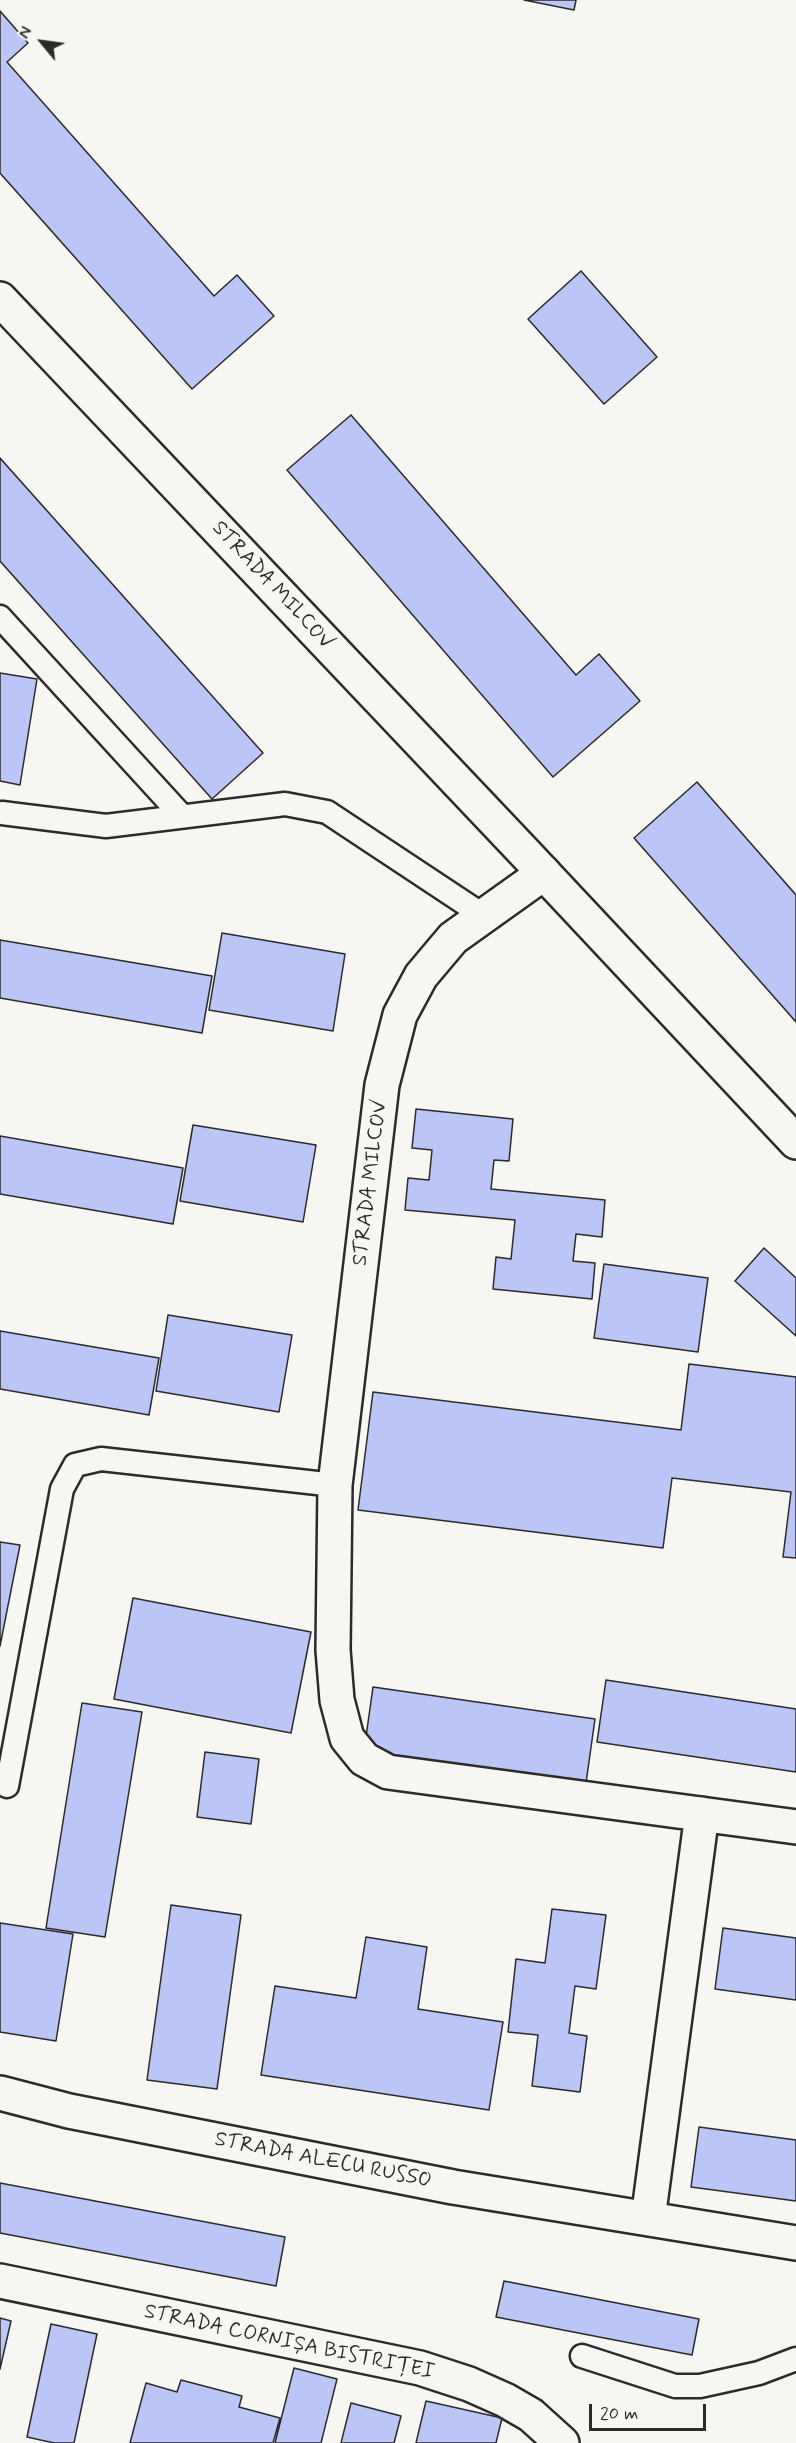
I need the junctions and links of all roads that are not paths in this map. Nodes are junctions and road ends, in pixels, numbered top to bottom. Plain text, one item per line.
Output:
1 (0, 299) edge
2 (0, 617) edge
3 (2, 813) dead end
4 (182, 816) junction
5 (544, 873) junction
6 (484, 916) junction
7 (796, 1142) edge
8 (335, 1485) junction
9 (7, 1786) dead end
10 (702, 1814) junction
11 (796, 1827) edge
12 (0, 2093) edge
13 (648, 2218) junction
14 (796, 2242) edge
15 (0, 2281) edge
16 (582, 2356) dead end
17 (796, 2358) edge
18 (562, 2443) edge

1 - 5 street, STRADA MILCOV
2 - 4 lane
3 - 4 lane
4 - 6 lane
5 - 6 street, STRADA MILCOV
5 - 7 street, STRADA MILCOV
6 - 8 street, STRADA MILCOV
8 - 9 lane
8 - 10 street
10 - 11 street
10 - 13 street
12 - 13 street, STRADA ALECU RUSSO
13 - 14 street, STRADA ALECU RUSSO
15 - 18 street, STRADA CORNIȘA BISTRIȚEI
16 - 17 lane

